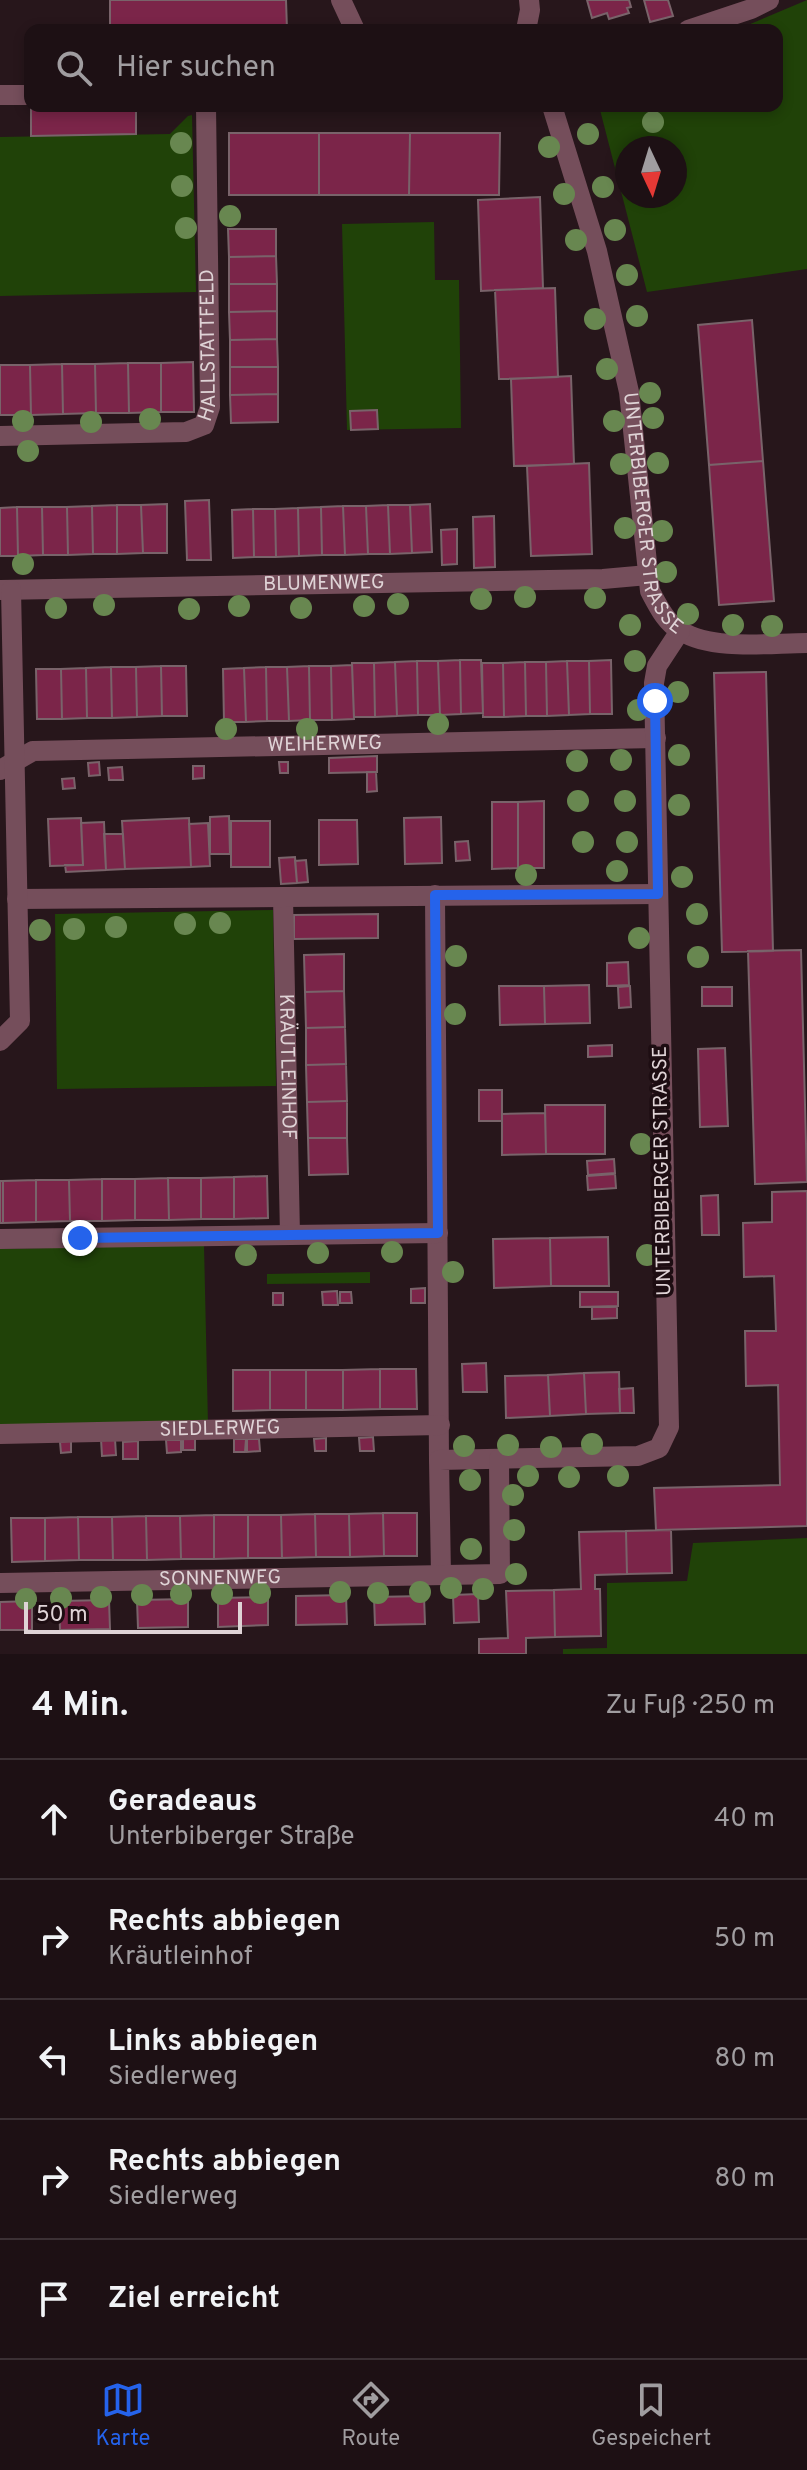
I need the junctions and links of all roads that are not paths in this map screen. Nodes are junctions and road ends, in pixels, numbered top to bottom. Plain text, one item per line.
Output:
1 (341, 0) edge
2 (529, 0) edge
3 (769, 0) edge
4 (352, 24) edge
5 (527, 24) edge
6 (706, 24) edge
7 (0, 95) edge
8 (24, 95) edge
9 (206, 112) edge
10 (554, 112) edge
11 (0, 436) edge
12 (648, 575) junction
13 (6, 590) edge
14 (680, 631) junction
15 (807, 643) edge
16 (656, 738) junction
17 (7, 767) edge
18 (658, 894) junction
19 (435, 895) junction
20 (283, 897) junction
21 (17, 899) junction
22 (0, 1041) edge
23 (438, 1233) junction
24 (290, 1235) junction
25 (0, 1239) edge
26 (440, 1425) junction
27 (0, 1434) edge
28 (499, 1459) junction
29 (439, 1460) junction
30 (441, 1575) junction
31 (0, 1583) edge

1 - 4 street
2 - 5 street
3 - 6 street
7 - 8 street
9 - 11 street, HALLSTATTFELD
10 - 12 street, UNTERBIBERGER STRASSE
12 - 13 street, BLUMENWEG
12 - 14 street, UNTERBIBERGER STRASSE
13 - 17 street
14 - 15 street
14 - 16 street, UNTERBIBERGER STRASSE
16 - 17 street, WEIHERWEG
16 - 18 street, UNTERBIBERGER STRASSE
17 - 21 street
18 - 19 street
18 - 28 street, UNTERBIBERGER STRASSE
19 - 20 street
19 - 23 street
20 - 21 street
20 - 24 street, KRÄUTLEINHOF
21 - 22 street
23 - 24 street
23 - 26 street
24 - 25 street
26 - 27 street, SIEDLERWEG
26 - 29 street
28 - 29 street
28 - 30 street, SONNENWEG
29 - 30 street
30 - 31 street, SONNENWEG

